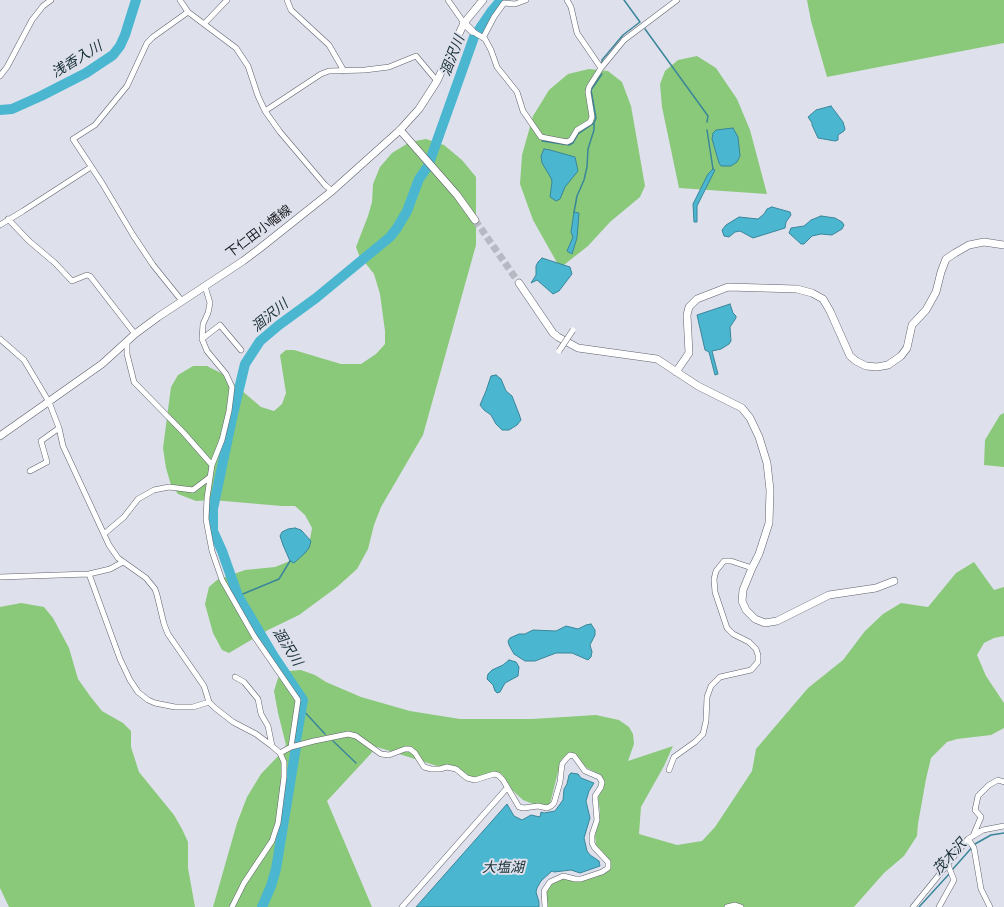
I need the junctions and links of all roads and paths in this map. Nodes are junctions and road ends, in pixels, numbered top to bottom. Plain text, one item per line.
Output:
1 (51, 0) edge
2 (180, 0) edge
3 (227, 0) edge
4 (287, 0) edge
5 (448, 0) edge
6 (483, 0) edge
7 (526, 0) edge
8 (567, 0) edge
9 (677, 0) edge
10 (188, 12) junction
11 (464, 23) junction
12 (204, 24) junction
13 (472, 31) joint
14 (481, 37) junction
15 (601, 68) junction
16 (344, 71) junction
17 (0, 76) edge
18 (437, 81) junction
19 (265, 111) junction
20 (400, 130) junction
21 (91, 167) junction
22 (332, 191) junction
23 (8, 219) junction
24 (474, 220) tunnel mouth
25 (0, 225) edge
26 (1004, 245) edge
27 (519, 282) tunnel mouth
28 (205, 286) junction
29 (182, 301) junction
30 (573, 330) dead end
31 (136, 334) junction
32 (0, 339) edge
33 (202, 339) junction
34 (127, 342) junction
35 (241, 350) dead end
36 (559, 351) dead end
37 (676, 372) junction
38 (49, 402) junction
39 (59, 428) junction
40 (0, 436) edge
41 (212, 465) junction
42 (30, 471) dead end
43 (210, 477) junction
44 (104, 534) junction
45 (123, 562) junction
46 (752, 568) junction
47 (89, 574) junction
48 (0, 577) edge
49 (894, 581) dead end
50 (235, 677) dead end
51 (209, 702) junction
52 (272, 746) junction
53 (290, 747) junction
54 (280, 753) junction
55 (668, 770) dead end
56 (1004, 782) edge
57 (508, 788) junction
58 (1004, 826) edge
59 (973, 836) junction
60 (968, 839) junction
61 (948, 865) junction
62 (232, 907) edge
63 (402, 907) edge
64 (545, 907) edge
65 (727, 907) edge
66 (741, 907) edge
67 (913, 907) edge
68 (939, 907) edge
69 (990, 907) edge

1 - 17 street
2 - 10 street
3 - 12 street
4 - 16 street
5 - 11 street
6 - 11 street, 下仁田小幡線
7 - 14 street
8 - 15 street
9 - 15 street
10 - 12 street
10 - 21 street
11 - 13 street
11 - 18 street, 下仁田小幡線
12 - 19 street
13 - 14 street
14 - 15 street
16 - 18 street
16 - 19 street
18 - 20 street, 下仁田小幡線
19 - 22 street
20 - 22 street, 下仁田小幡線
20 - 24 street
21 - 23 street
21 - 29 street
22 - 28 street, 下仁田小幡線
23 - 25 street
23 - 31 street
26 - 37 street
27 - 37 street
28 - 29 street, 下仁田小幡線
28 - 33 street
29 - 31 street, 下仁田小幡線
30 - 36 street, bridge
31 - 34 street, 下仁田小幡線
32 - 38 street
33 - 35 street
33 - 41 street
34 - 38 street, 下仁田小幡線
34 - 41 street
37 - 46 street
38 - 39 street
38 - 40 street, 下仁田小幡線
39 - 42 street
39 - 44 street
41 - 43 street
43 - 44 street
43 - 53 street
44 - 45 street
45 - 47 street
45 - 51 street
46 - 49 street
46 - 55 street
47 - 48 street
47 - 51 street
50 - 52 street
51 - 52 street
52 - 54 street
53 - 54 street
53 - 57 street
54 - 62 street
56 - 59 street
57 - 63 street
57 - 64 street
58 - 59 street
59 - 60 street
60 - 61 street
60 - 69 street
61 - 67 street
61 - 68 street
65 - 66 street

